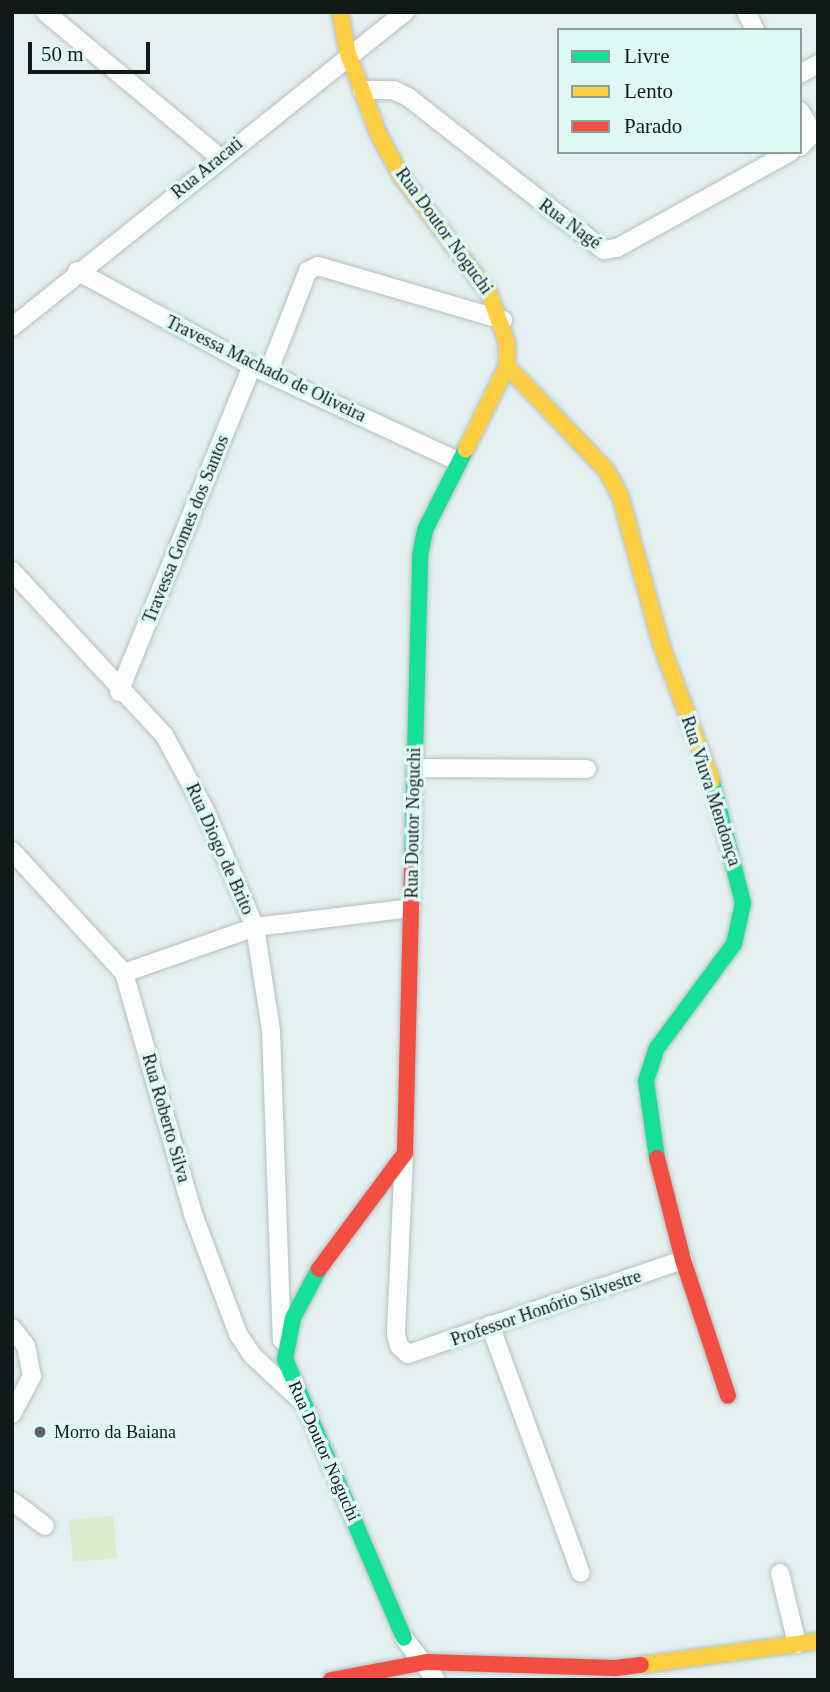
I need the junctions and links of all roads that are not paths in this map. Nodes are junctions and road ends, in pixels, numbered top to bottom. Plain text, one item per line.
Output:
1 (45, 12) edge
2 (340, 12) edge
3 (405, 12) edge
4 (746, 12) edge
5 (754, 28) edge
6 (348, 54) junction
7 (818, 64) edge
8 (802, 73) edge
9 (362, 90) junction
10 (802, 114) edge
11 (805, 144) edge
12 (786, 154) edge
13 (220, 158) junction
14 (78, 271) junction
15 (503, 320) junction
16 (12, 327) edge
17 (507, 366) junction
18 (260, 370) junction
19 (458, 461) junction
20 (12, 571) edge
21 (119, 692) junction
22 (415, 768) junction
23 (587, 769) dead end
24 (12, 851) edge
25 (411, 908) junction
26 (255, 927) junction
27 (124, 973) junction
28 (405, 1153) junction
29 (683, 1260) junction
30 (490, 1325) junction
31 (12, 1328) edge
32 (285, 1359) junction
33 (728, 1396) dead end
34 (298, 1398) junction
35 (12, 1414) edge
36 (12, 1501) edge
37 (46, 1526) dead end
38 (581, 1573) dead end
39 (780, 1573) dead end
40 (404, 1638) joint
41 (818, 1641) edge
42 (797, 1644) junction
43 (499, 1665) junction
44 (420, 1668) edge
45 (590, 1674) edge
46 (331, 1680) edge
47 (436, 1680) edge
48 (478, 1680) edge

1 - 13 street
2 - 6 street, Rua Doutor Noguchi
3 - 6 street, Rua Aracati
4 - 5 street
6 - 9 street, Rua Doutor Noguchi
6 - 13 street, Rua Aracati
7 - 8 street
9 - 12 street, Rua Nagé
9 - 15 street, Rua Doutor Noguchi
10 - 11 street
13 - 14 street, Rua Aracati
14 - 16 street, Rua Aracati
14 - 18 street, Travessa Machado de Oliveira
15 - 17 street, Rua Doutor Noguchi
15 - 18 street, Travessa Gomes dos Santos
17 - 19 street, Rua Doutor Noguchi
17 - 29 street, Rua Viuva Mendonça
18 - 19 street, Travessa Machado de Oliveira
18 - 21 street, Travessa Gomes dos Santos
19 - 22 street, Rua Doutor Noguchi
20 - 21 street, Rua Diogo de Brito
21 - 26 street, Rua Diogo de Brito
22 - 23 street
22 - 25 street, Rua Doutor Noguchi
24 - 27 street, Rua Roberto Silva
25 - 26 street
25 - 28 street, Rua Doutor Noguchi
26 - 27 street
26 - 32 street, Rua Diogo de Brito
27 - 34 street, Rua Roberto Silva
28 - 30 street, Professor Honório Silvestre
28 - 32 street, Rua Doutor Noguchi
29 - 30 street, Professor Honório Silvestre
29 - 33 street, Rua Viuva Mendonça
30 - 38 street
31 - 35 street
32 - 34 street, Rua Doutor Noguchi
34 - 40 street, Rua Doutor Noguchi
36 - 37 street
39 - 42 street
40 - 44 street, Rua Doutor Noguchi
41 - 42 street
42 - 45 street
43 - 44 street
43 - 45 street
43 - 48 street
44 - 46 street
44 - 47 street, Rua Doutor Noguchi

